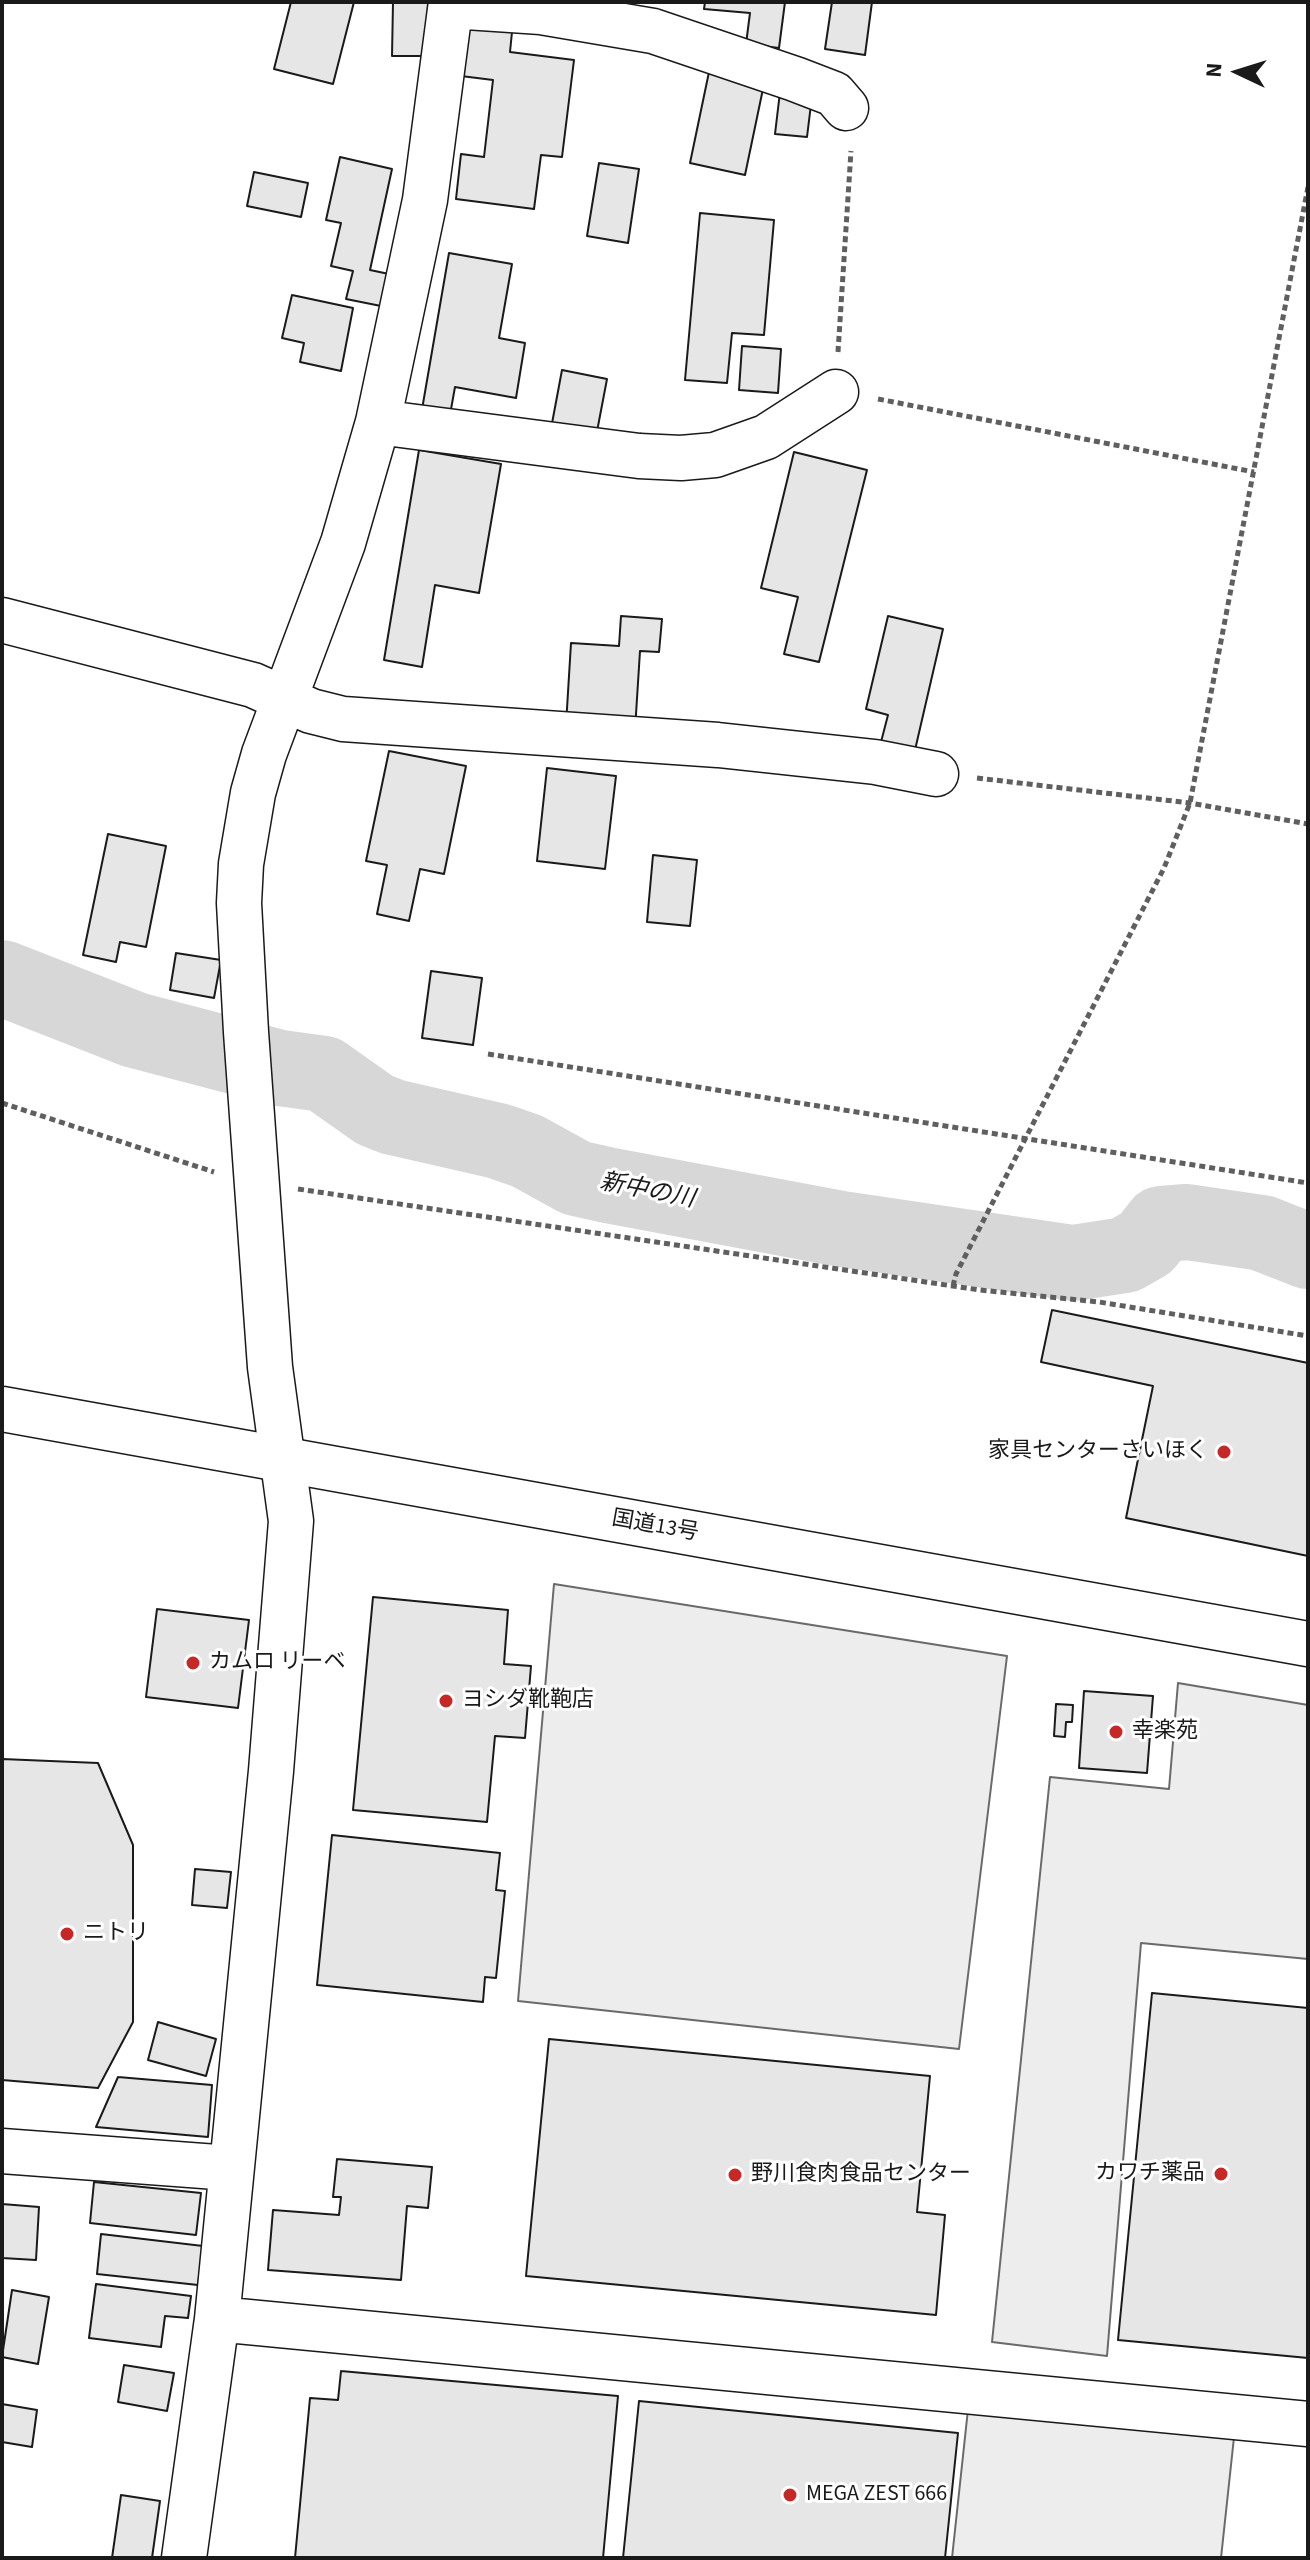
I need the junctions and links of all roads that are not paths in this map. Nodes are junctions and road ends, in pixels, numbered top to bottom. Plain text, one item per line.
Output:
1 (451, 4) edge
2 (846, 108) road end
3 (836, 392) road end
4 (378, 422) junction
5 (2, 620) edge
6 (284, 701) junction
7 (936, 774) road end
8 (2, 1409) edge
9 (284, 1460) junction
10 (1308, 1644) edge
11 (2, 2151) edge
12 (230, 2168) junction
13 (217, 2319) junction
14 (1308, 2424) edge
15 (184, 2558) edge

1 - 2 main road
1 - 4 main road
3 - 4 main road
4 - 6 main road
5 - 6 main road
6 - 7 main road
6 - 9 main road
8 - 9 main road, 国道13号
9 - 10 main road, 国道13号
9 - 12 main road
11 - 12 main road
12 - 13 main road
13 - 14 main road
13 - 15 main road

